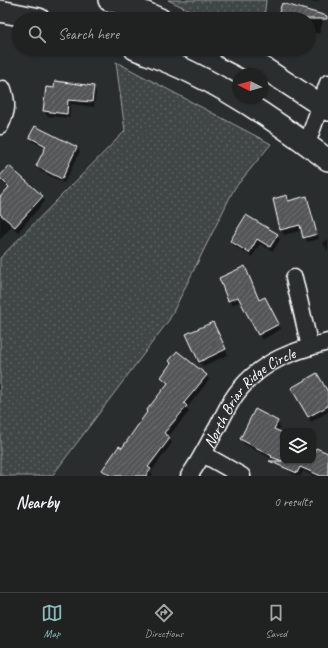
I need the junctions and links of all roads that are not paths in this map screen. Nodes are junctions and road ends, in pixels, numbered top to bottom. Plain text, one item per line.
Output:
1 (109, 0) edge
2 (0, 11) edge
3 (144, 12) edge
4 (12, 13) edge
5 (152, 56) edge
6 (242, 56) edge
7 (328, 82) edge
8 (3, 89) dead end
9 (325, 108) edge
10 (0, 126) edge
11 (307, 144) junction
12 (328, 160) edge
13 (294, 278) dead end
14 (328, 342) edge
15 (310, 347) junction
16 (203, 454) junction
17 (188, 476) edge
18 (242, 476) edge

1 - 3 main road
2 - 4 main road
5 - 11 main road
6 - 9 main road
7 - 9 street
8 - 10 street
9 - 11 street
11 - 12 main road
13 - 15 street
14 - 15 street, North Briar Ridge Circle
15 - 16 street, North Briar Ridge Circle
16 - 17 street, North Briar Ridge Circle
16 - 18 street

